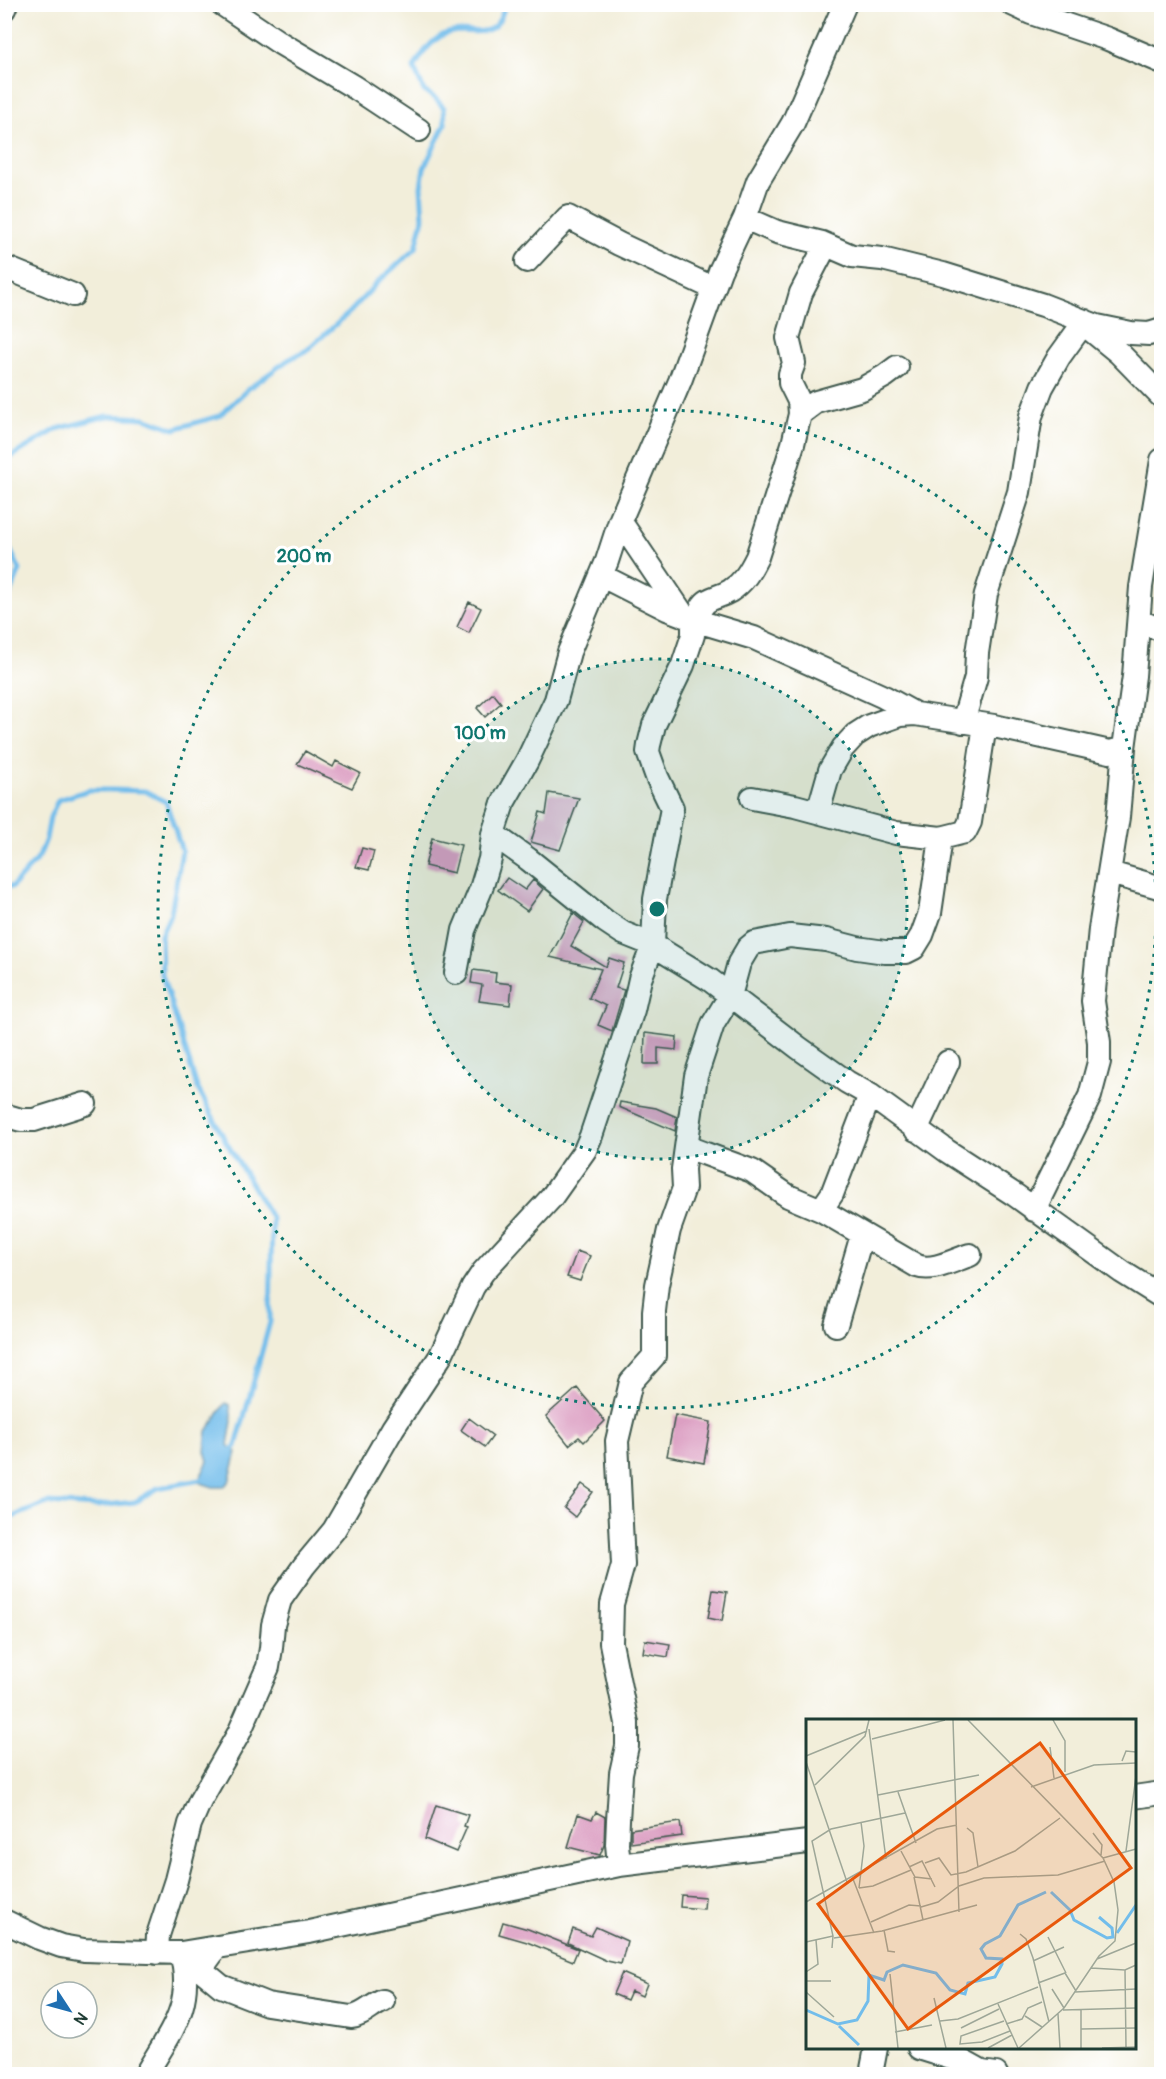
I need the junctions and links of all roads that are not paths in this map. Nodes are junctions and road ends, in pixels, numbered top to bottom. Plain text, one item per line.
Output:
1 (6, 4) edge
2 (222, 4) edge
3 (845, 4) edge
4 (1012, 4) edge
5 (4, 9) edge
6 (1161, 62) edge
7 (419, 130) dead end
8 (745, 218) junction
9 (826, 245) junction
10 (526, 261) dead end
11 (4, 267) edge
12 (713, 288) junction
13 (73, 295) dead end
14 (1084, 322) junction
15 (1161, 330) edge
16 (897, 367) dead end
17 (1161, 397) edge
18 (800, 414) junction
19 (1161, 460) edge
20 (620, 521) junction
21 (602, 576) junction
22 (691, 618) junction
23 (1139, 621) junction
24 (1161, 630) edge
25 (915, 714) junction
26 (974, 723) junction
27 (1124, 748) junction
28 (752, 798) dead end
29 (818, 812) junction
30 (493, 834) junction
31 (941, 838) junction
32 (1110, 873) junction
33 (1161, 888) edge
34 (653, 945) junction
35 (456, 973) dead end
36 (730, 996) junction
37 (948, 1062) dead end
38 (870, 1095) junction
39 (85, 1104) dead end
40 (4, 1115) edge
41 (916, 1130) junction
42 (687, 1147) junction
43 (821, 1210) junction
44 (1034, 1210) junction
45 (862, 1235) junction
46 (970, 1255) dead end
47 (1161, 1297) edge
48 (836, 1325) dead end
49 (1161, 1793) edge
50 (1136, 1797) edge
51 (806, 1842) edge
52 (619, 1865) junction
53 (4, 1922) edge
54 (217, 1947) junction
55 (157, 1953) junction
56 (181, 1953) junction
57 (211, 1979) junction
58 (382, 2001) dead end
59 (178, 2019) junction
60 (876, 2049) edge
61 (922, 2049) edge
62 (146, 2074) edge
63 (871, 2074) edge
64 (990, 2074) edge

1 - 5 street
2 - 7 street
3 - 8 street
4 - 6 street
8 - 9 street
8 - 12 street
9 - 14 street
9 - 18 street
10 - 12 street
11 - 13 street
12 - 20 street
14 - 15 street
14 - 17 street
14 - 26 street
16 - 18 street
18 - 22 street
19 - 23 street
20 - 21 street
20 - 22 street
21 - 22 street
21 - 30 street
22 - 25 street
22 - 34 street
23 - 24 street
23 - 27 street
25 - 26 street
25 - 29 street
26 - 27 street
26 - 31 street
27 - 32 street
28 - 29 street
29 - 31 street
30 - 34 street
30 - 35 street
31 - 36 street
32 - 33 street
32 - 44 street
34 - 36 street
34 - 55 street
36 - 38 street
36 - 42 street
37 - 41 street
38 - 41 street
38 - 43 street
39 - 40 street
41 - 44 street
42 - 43 street
42 - 52 street
43 - 45 street
44 - 47 street
45 - 46 street
45 - 48 street
49 - 50 street
51 - 52 street
52 - 54 street
53 - 55 street
54 - 56 street
54 - 57 street
55 - 56 street
56 - 59 street
57 - 58 street
57 - 59 street
59 - 62 street
60 - 63 street
61 - 64 street

